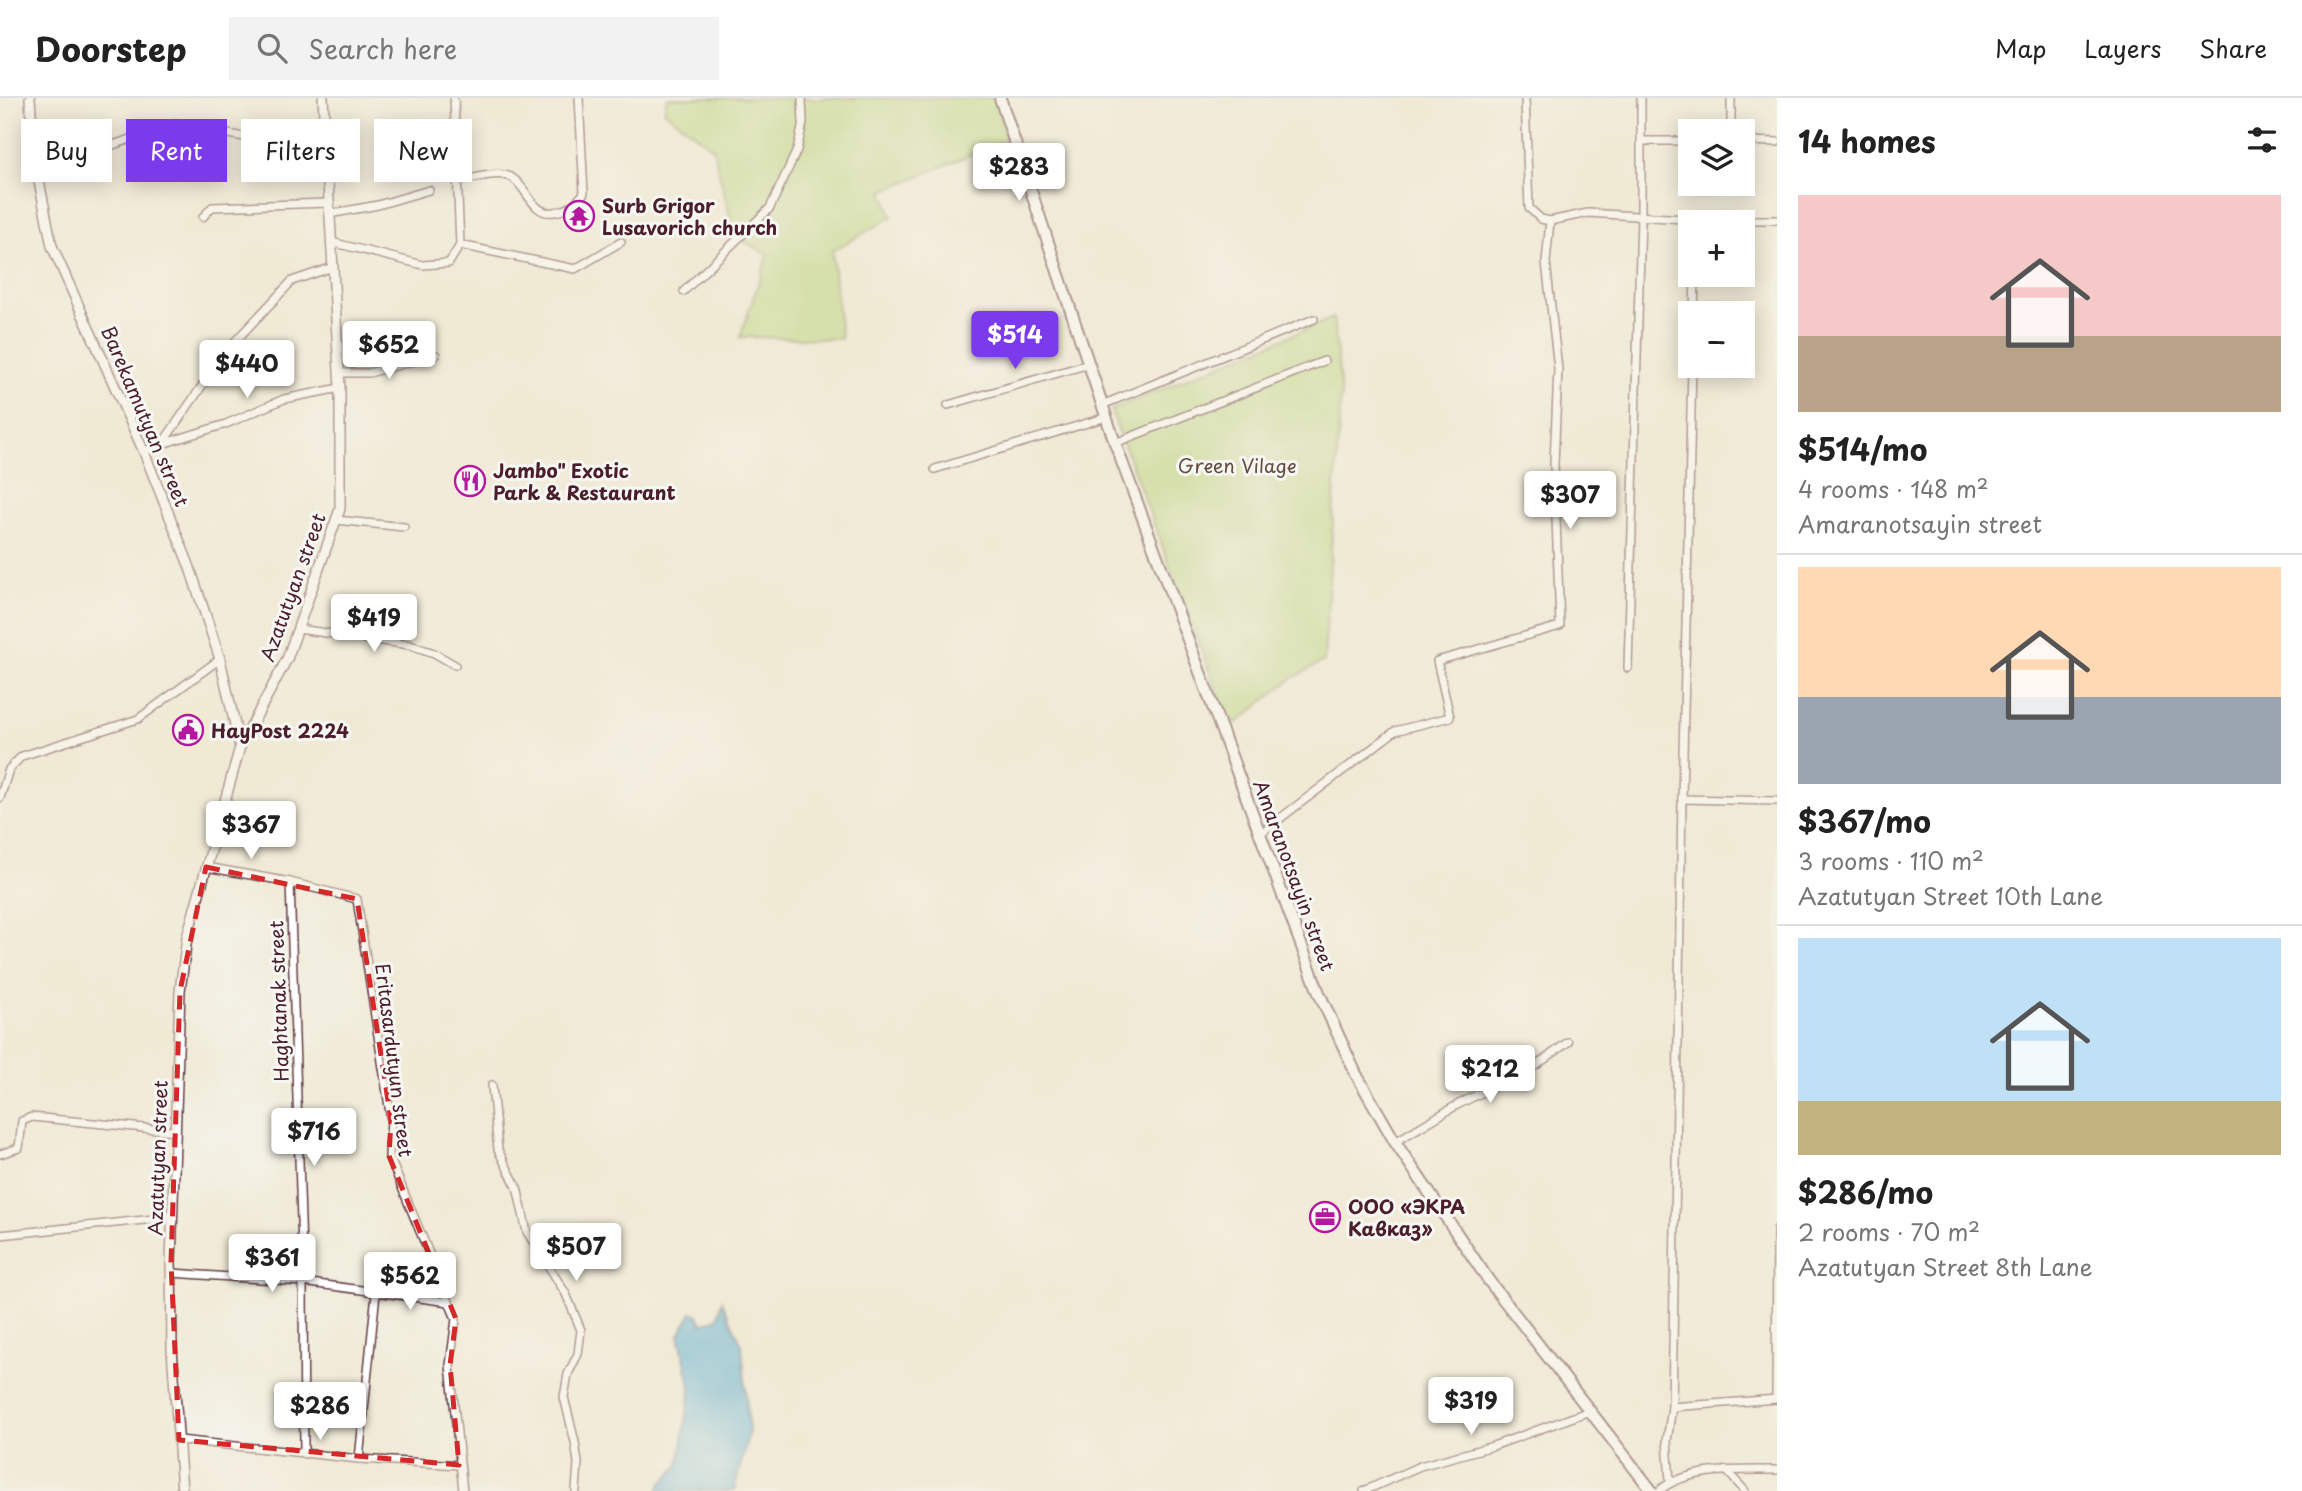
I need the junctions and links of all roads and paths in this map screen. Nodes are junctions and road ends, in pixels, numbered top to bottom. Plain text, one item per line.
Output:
1 (30, 98) edge
2 (323, 98) edge
3 (454, 98) edge
4 (579, 98) edge
5 (802, 98) edge
6 (1000, 98) edge
7 (1525, 98) edge
8 (1641, 98) edge
9 (1731, 98) edge
10 (31, 119) edge
11 (324, 119) edge
12 (455, 119) edge
13 (1731, 119) edge
14 (241, 136) edge
15 (1642, 141) junction
16 (1678, 141) edge
17 (1755, 141) edge
18 (1777, 142) edge
19 (112, 145) edge
20 (472, 179) edge
21 (39, 182) edge
22 (327, 182) edge
23 (457, 182) edge
24 (429, 190) dead end
25 (328, 203) junction
26 (329, 214) junction
27 (1641, 216) junction
28 (203, 217) dead end
29 (1678, 219) edge
30 (1755, 220) edge
31 (1777, 220) edge
32 (1550, 221) junction
33 (331, 242) junction
34 (621, 242) dead end
35 (460, 245) junction
36 (333, 267) junction
37 (684, 291) dead end
38 (1314, 319) dead end
39 (436, 355) dead end
40 (1324, 361) dead end
41 (1089, 364) junction
42 (339, 373) junction
43 (1692, 378) edge
44 (340, 388) junction
45 (948, 405) dead end
46 (1102, 405) junction
47 (1107, 417) junction
48 (1115, 443) junction
49 (162, 444) junction
50 (144, 452) junction
51 (935, 469) dead end
52 (336, 520) junction
53 (404, 527) dead end
54 (298, 629) junction
55 (220, 659) junction
56 (455, 665) dead end
57 (1628, 668) dead end
58 (240, 747) junction
59 (0, 798) edge
60 (1682, 799) junction
61 (1777, 802) edge
62 (1261, 833) junction
63 (206, 867) junction
64 (290, 882) junction
65 (1568, 1042) dead end
66 (492, 1085) dead end
67 (176, 1131) junction
68 (1395, 1142) junction
69 (0, 1154) edge
70 (173, 1217) junction
71 (1777, 1230) edge
72 (0, 1235) edge
73 (172, 1273) junction
74 (303, 1282) junction
75 (376, 1293) junction
76 (449, 1302) junction
77 (1777, 1399) edge
78 (1672, 1407) junction
79 (1590, 1411) junction
80 (179, 1440) junction
81 (304, 1454) junction
82 (359, 1460) junction
83 (459, 1465) junction
84 (1726, 1470) junction
85 (1777, 1470) edge
86 (1670, 1481) junction
87 (182, 1491) edge
88 (463, 1491) edge
89 (576, 1491) edge
90 (1364, 1491) edge
91 (1653, 1491) edge
92 (1659, 1491) edge
93 (1745, 1491) edge

1 - 10 street, Barekamutyan street
2 - 11 street, Azatutyan street
3 - 12 street
4 - 20 street
5 - 37 street
6 - 41 main road, Amaranotsayin street
7 - 32 street
8 - 15 street
9 - 13 street
14 - 19 street
15 - 16 street
15 - 27 street
17 - 18 street
21 - 50 street, Barekamutyan street
22 - 25 street, Azatutyan street
23 - 35 street
24 - 26 street
25 - 26 street, Azatutyan street
25 - 28 street
26 - 33 street, Azatutyan street
27 - 29 street
27 - 32 street
27 - 57 street
30 - 31 street
32 - 62 street
33 - 35 street
33 - 36 street, Azatutyan street
34 - 35 street
36 - 42 street, Azatutyan street
36 - 49 street
38 - 46 street
39 - 42 street
40 - 48 street
41 - 45 street
41 - 46 main road, Amaranotsayin street
42 - 44 street, Azatutyan street
43 - 60 street
44 - 49 street
44 - 52 street, Azatutyan street
46 - 47 main road, Amaranotsayin street
47 - 48 main road, Amaranotsayin street
47 - 51 street
48 - 62 main road, Amaranotsayin street
49 - 50 street
50 - 55 street, Barekamutyan street
52 - 53 street
52 - 54 street, Azatutyan street
54 - 56 street
54 - 58 street, Azatutyan street
55 - 58 street, Barekamutyan street
55 - 59 street
58 - 63 street, Azatutyan street
60 - 61 street
60 - 78 street
62 - 68 main road, Amaranotsayin street
63 - 64 street
63 - 67 street, Azatutyan street
64 - 74 street, Haghtanak street
64 - 76 street, Eritasardutyun street
65 - 68 street
66 - 89 street
67 - 69 street
67 - 70 street, Azatutyan street
68 - 79 main road, Amaranotsayin street
70 - 72 street
70 - 73 street, Azatutyan street
71 - 77 street
73 - 74 street
73 - 80 street, Azatutyan street
74 - 75 street
74 - 81 street, Haghtanak street
75 - 76 street
75 - 82 street
76 - 83 street, Eritasardutyun street
77 - 78 street
78 - 86 street
79 - 90 street
79 - 91 main road, Amaranotsayin street
80 - 81 street
80 - 87 street, Azatutyan street
81 - 82 street
82 - 83 street
83 - 88 street
84 - 85 street
84 - 86 street
84 - 93 street
86 - 92 street

